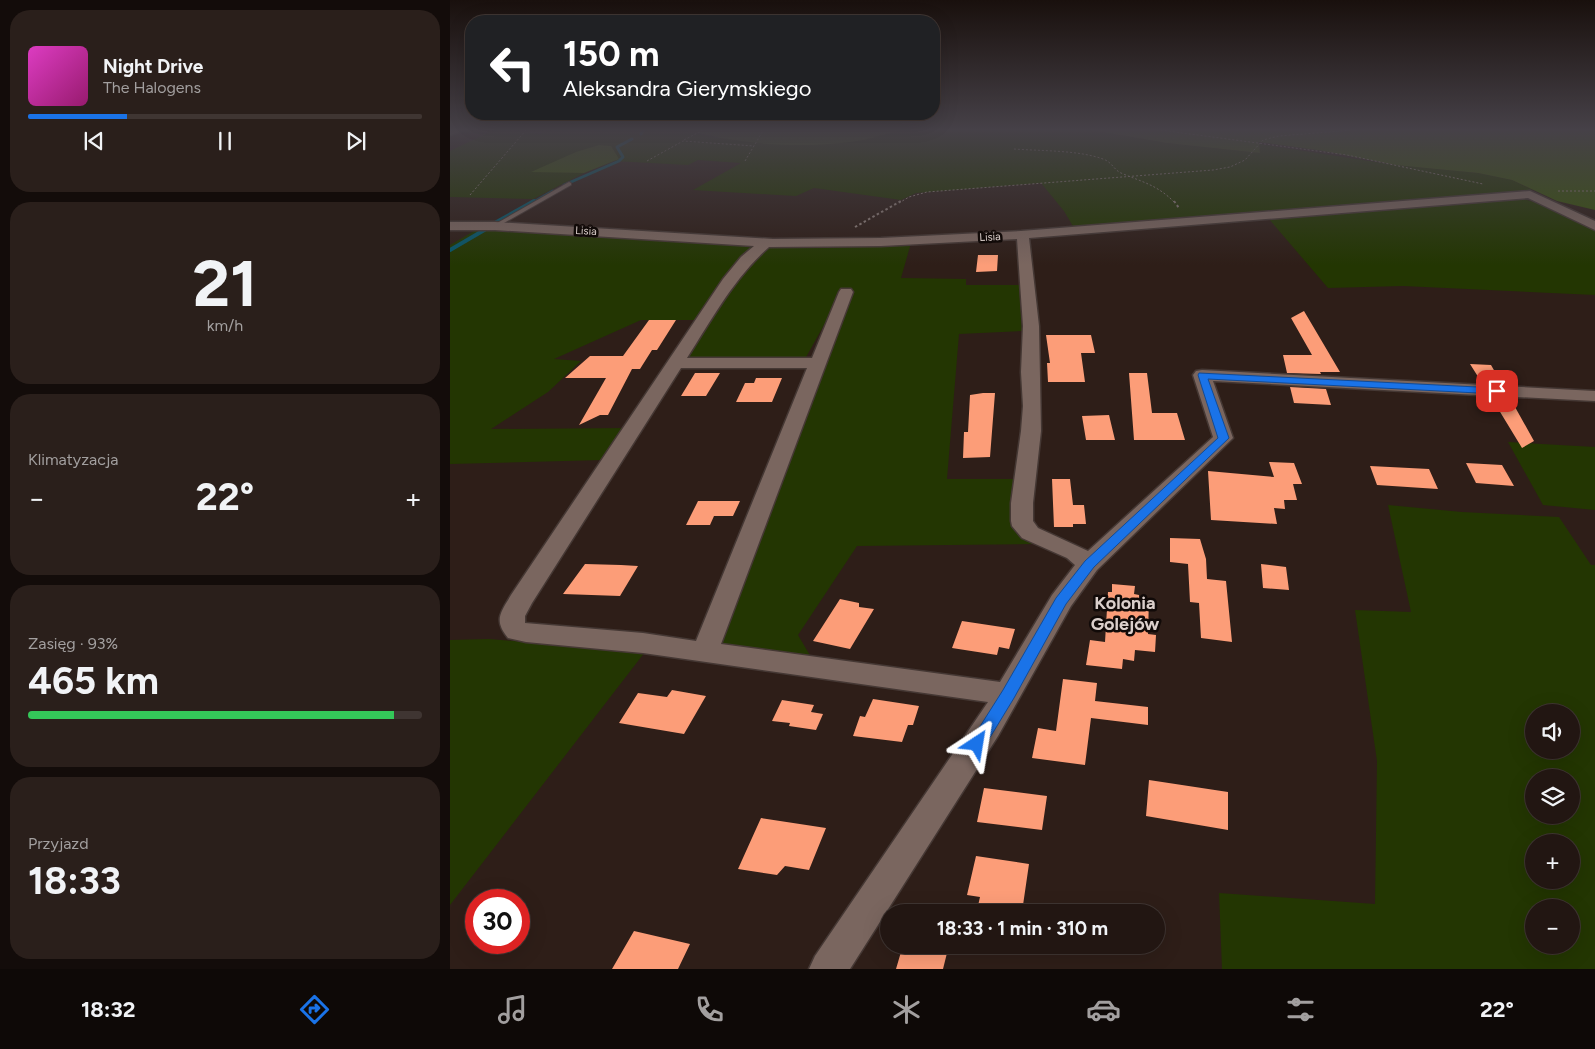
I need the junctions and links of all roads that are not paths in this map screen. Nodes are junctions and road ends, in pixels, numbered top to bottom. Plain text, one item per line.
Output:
1 (570, 184) dead end
2 (450, 226) edge
3 (495, 226) junction
4 (1595, 226) edge
5 (1021, 235) junction
6 (766, 242) junction
7 (846, 292) dead end
8 (677, 363) junction
9 (818, 363) junction
10 (1595, 396) edge
11 (1089, 564) junction
12 (705, 652) junction
13 (1008, 694) junction
14 (828, 969) edge

1 - 3 lane
2 - 3 street, Lisia
3 - 6 street, Lisia
4 - 5 street, Lisia
5 - 6 street, Lisia
5 - 11 street
6 - 8 street
7 - 9 street
8 - 9 street
8 - 12 street
9 - 12 street
10 - 11 street
11 - 13 street
12 - 13 street
13 - 14 street

